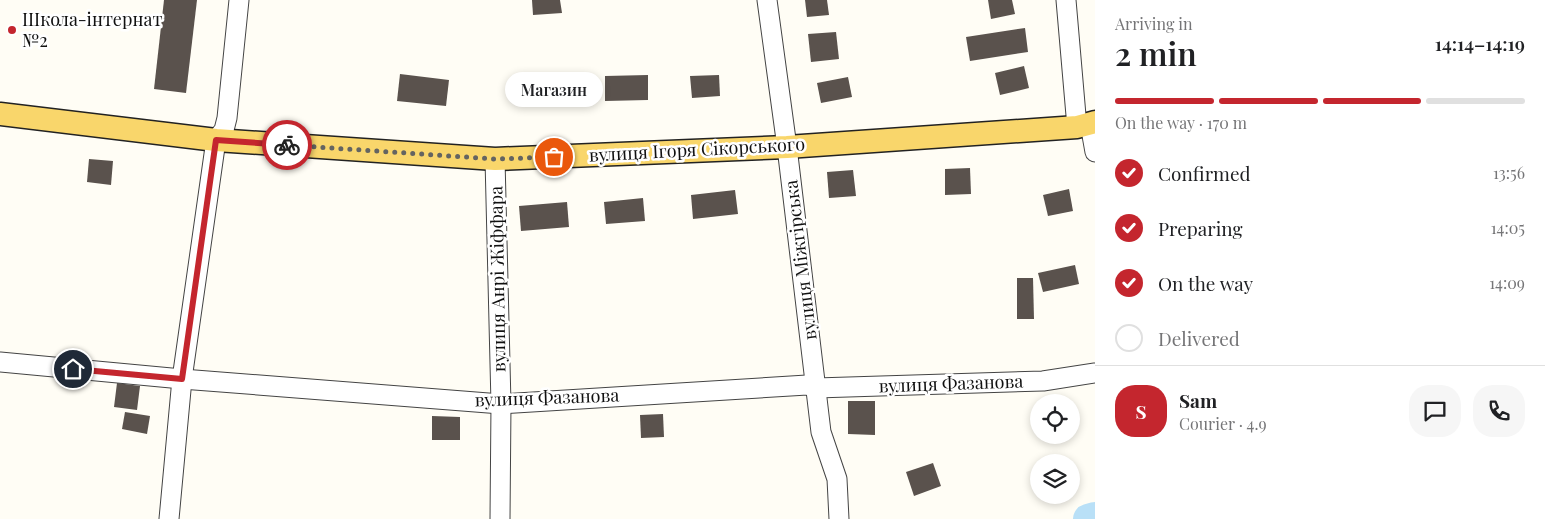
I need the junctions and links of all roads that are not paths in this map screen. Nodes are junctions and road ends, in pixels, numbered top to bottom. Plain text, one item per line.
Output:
1 (239, 0) edge
2 (768, 0) edge
3 (1066, 0) edge
4 (0, 114) edge
5 (1087, 124) edge
6 (216, 140) junction
7 (787, 147) junction
8 (1095, 152) edge
9 (495, 159) junction
10 (0, 362) edge
11 (1095, 373) edge
12 (182, 379) junction
13 (816, 388) junction
14 (500, 404) junction
15 (168, 519) edge
16 (500, 519) edge
17 (839, 519) edge

1 - 6 street
2 - 7 street, вулиця Міжгірська
3 - 5 street
4 - 6 main road, вулиця Ігоря Сікорського
5 - 7 main road, вулиця Ігоря Сікорського
5 - 8 street
6 - 9 main road, вулиця Ігоря Сікорського
6 - 12 street
7 - 9 main road, вулиця Ігоря Сікорського
7 - 13 street, вулиця Міжгірська
9 - 14 street, вулиця Анрі Жіффара
10 - 12 street, вулиця Фазанова
11 - 13 street, вулиця Фазанова
12 - 14 street, вулиця Фазанова
12 - 15 street
13 - 14 street, вулиця Фазанова
13 - 17 street, вулиця Міжгірська
14 - 16 street, вулиця Анрі Жіффара

